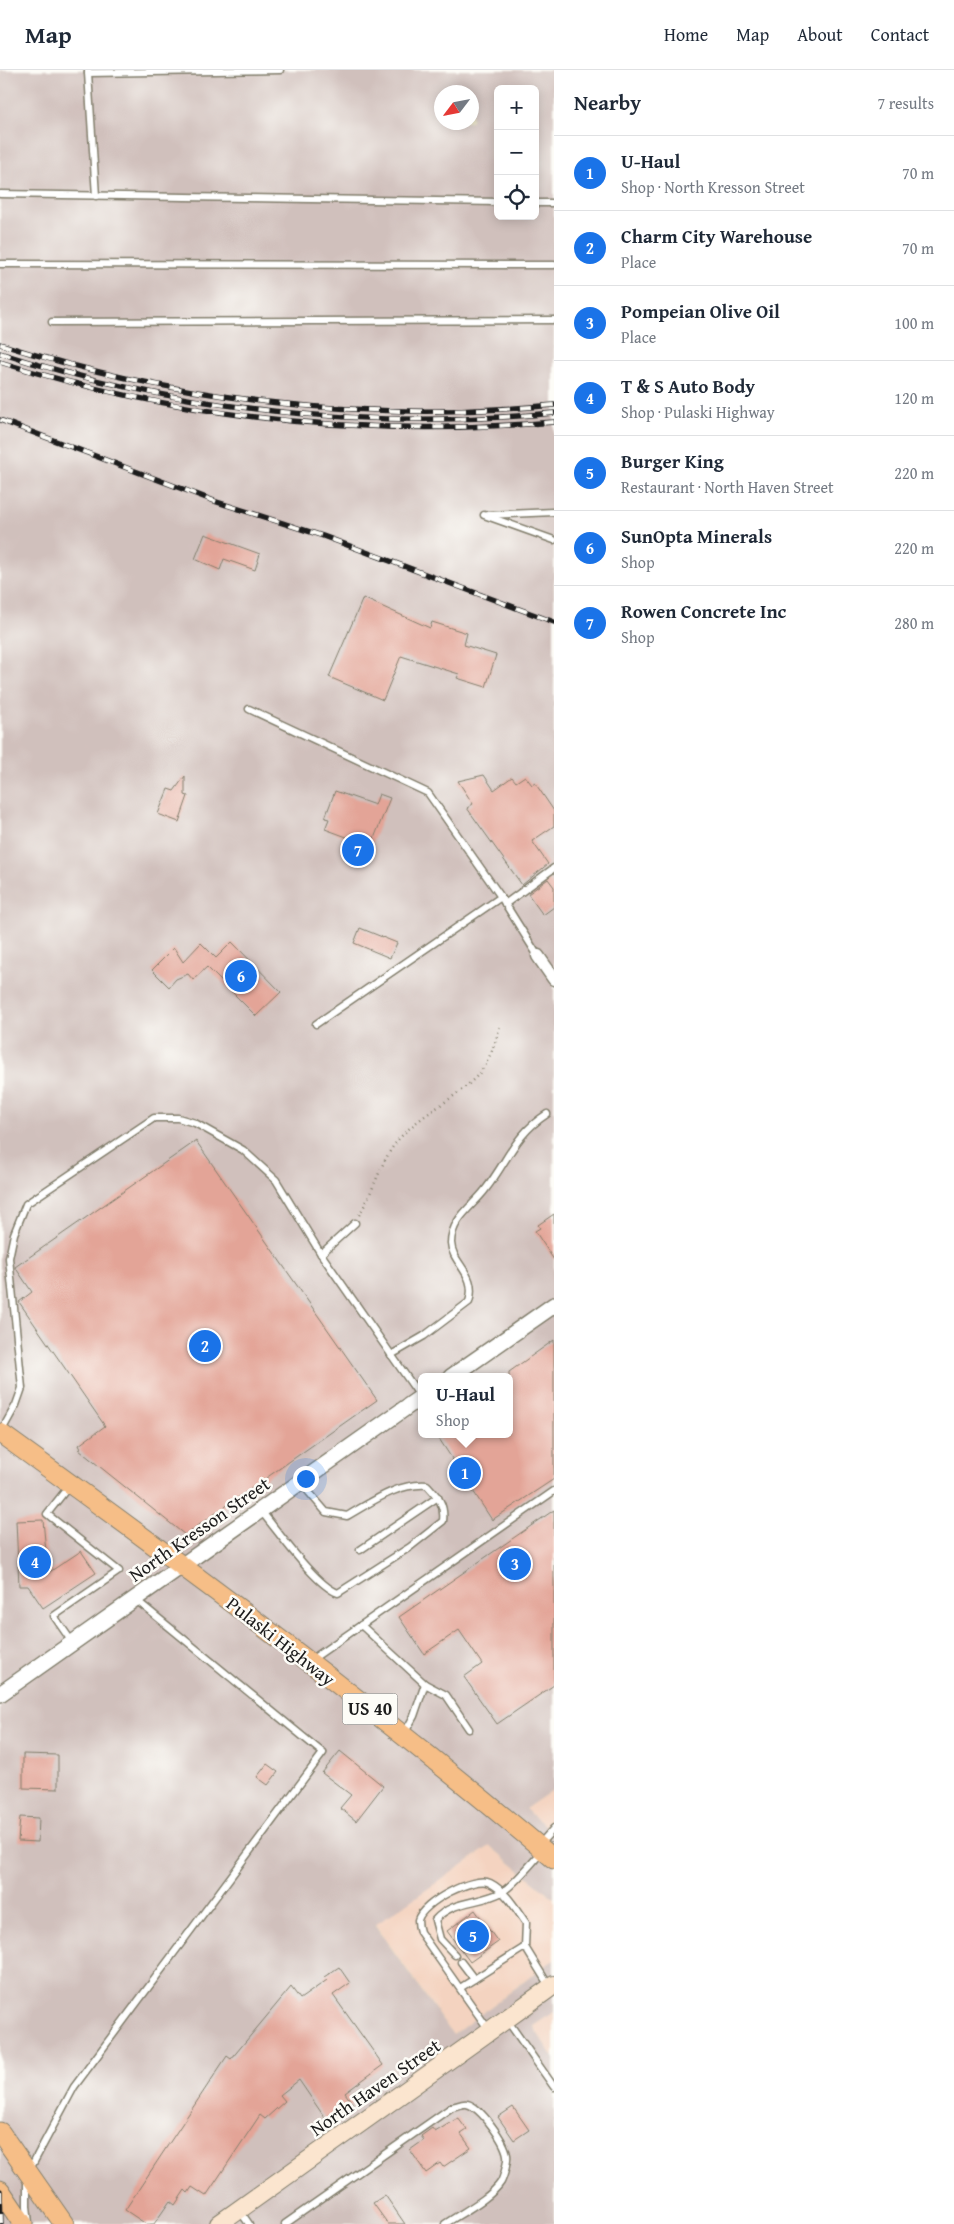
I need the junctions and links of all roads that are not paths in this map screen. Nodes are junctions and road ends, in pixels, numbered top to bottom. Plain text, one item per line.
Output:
1 (280, 70) edge
2 (88, 72) edge
3 (0, 194) edge
4 (96, 196) junction
5 (494, 202) edge
6 (539, 203) edge
7 (554, 203) edge
8 (0, 264) edge
9 (554, 265) edge
10 (554, 320) edge
11 (52, 322) dead end
12 (554, 512) edge
13 (554, 540) edge
14 (249, 709) dead end
15 (554, 868) edge
16 (501, 897) junction
17 (505, 904) junction
18 (538, 956) joint
19 (554, 979) edge
20 (316, 1024) dead end
21 (547, 1114) dead end
22 (355, 1222) road end
23 (321, 1254) junction
24 (554, 1305) edge
25 (391, 1355) junction
26 (457, 1373) edge
27 (418, 1393) edge
28 (418, 1399) edge
29 (0, 1433) edge
30 (300, 1482) junction
31 (70, 1484) junction
32 (554, 1491) edge
33 (438, 1497) junction
34 (260, 1510) junction
35 (360, 1550) dead end
36 (182, 1564) junction
37 (134, 1598) junction
38 (361, 1625) junction
39 (72, 1642) junction
40 (309, 1662) junction
41 (425, 1684) junction
42 (0, 1694) edge
43 (469, 1729) dead end
44 (404, 1735) junction
45 (554, 1828) edge
46 (545, 1851) edge
47 (502, 1892) junction
48 (524, 1947) junction
49 (455, 1955) dead end
50 (461, 1962) dead end
51 (474, 1979) junction
52 (460, 1988) junction
53 (553, 1989) edge
54 (507, 2019) junction
55 (490, 2032) junction
56 (554, 2087) edge
57 (0, 2132) edge
58 (28, 2172) junction
59 (0, 2190) edge
60 (244, 2217) edge
61 (23, 2224) edge
62 (30, 2224) edge
63 (64, 2224) edge
64 (220, 2224) edge
65 (285, 2224) edge
66 (446, 2224) edge

1 - 2 lane
2 - 4 lane
3 - 4 lane
4 - 5 lane
6 - 7 lane
8 - 9 lane
10 - 11 lane
12 - 13 lane
14 - 16 lane
15 - 17 lane
16 - 17 lane
16 - 20 lane
17 - 18 lane
18 - 19 street
21 - 25 lane
22 - 23 lane
23 - 25 lane
23 - 29 lane
24 - 26 street
25 - 27 lane
28 - 30 street, North Kresson Street
29 - 31 main road, Pulaski Highway / US 40
30 - 33 lane
30 - 34 street, North Kresson Street
31 - 36 main road, Pulaski Highway / US 40
31 - 39 lane
32 - 38 lane
33 - 34 lane
33 - 35 lane
34 - 36 street, North Kresson Street
36 - 37 street, North Kresson Street
36 - 40 main road, Pulaski Highway / US 40
37 - 39 street, North Kresson Street
37 - 58 lane
38 - 40 lane
38 - 41 lane
39 - 42 street, North Kresson Street
40 - 44 main road, Pulaski Highway / US 40
41 - 43 lane
41 - 44 lane
44 - 46 main road, Pulaski Highway / US 40
45 - 46 lane
46 - 47 lane
47 - 48 lane
47 - 49 lane
47 - 52 lane
48 - 51 lane
48 - 53 lane
50 - 51 lane
51 - 52 lane
52 - 55 lane
53 - 54 main road, North Haven Street
54 - 55 main road, North Haven Street
54 - 56 lane
55 - 60 main road, North Haven Street
57 - 58 main road
58 - 62 lane
58 - 63 main road
59 - 61 main road
60 - 64 main road, North Haven Street
65 - 66 lane

